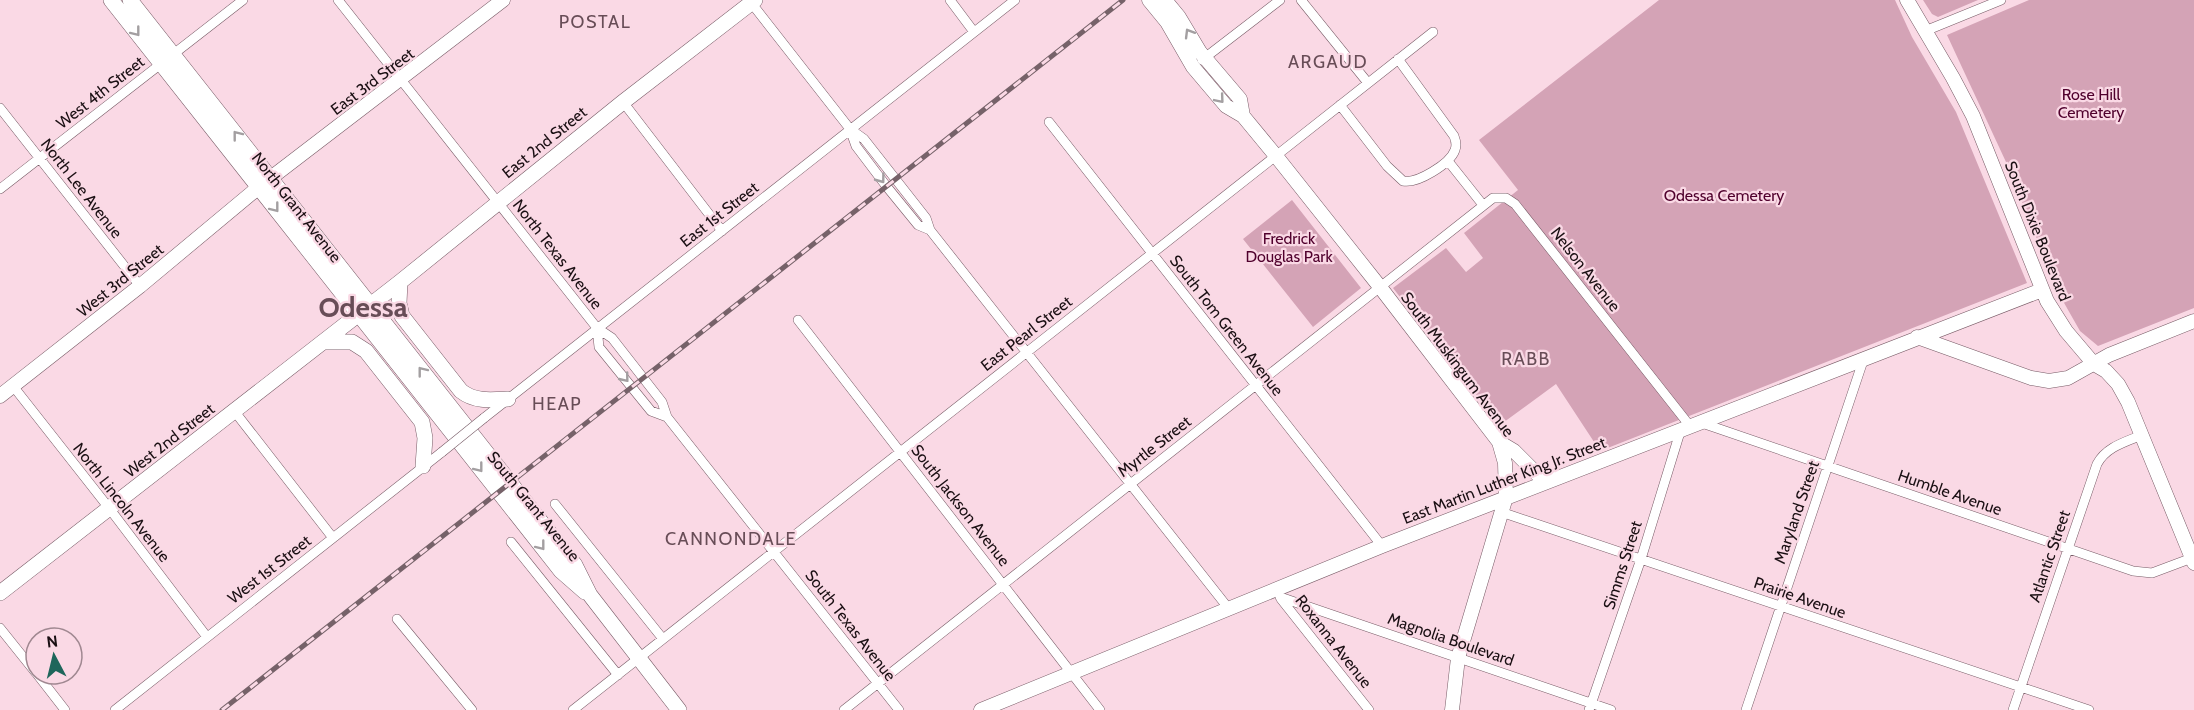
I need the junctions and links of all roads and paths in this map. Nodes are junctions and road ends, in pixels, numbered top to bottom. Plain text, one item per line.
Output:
1 (111, 0) edge
2 (130, 0) edge
3 (243, 0) edge
4 (338, 0) edge
5 (503, 0) edge
6 (950, 0) edge
7 (1015, 0) edge
8 (1149, 0) edge
9 (1165, 0) edge
10 (1280, 0) edge
11 (1301, 0) edge
12 (1907, 0) edge
13 (2001, 0) edge
14 (751, 1) edge
15 (1925, 31) junction
16 (974, 32) junction
17 (1433, 32) dead end
18 (1205, 58) junction
19 (167, 59) junction
20 (1398, 60) junction
21 (1192, 67) junction
22 (401, 80) junction
23 (1368, 83) junction
24 (623, 102) junction
25 (1340, 105) junction
26 (0, 108) edge
27 (1243, 116) junction
28 (1049, 122) dead end
29 (850, 129) junction
30 (1276, 156) junction
31 (39, 158) junction
32 (1448, 160) junction
33 (265, 183) junction
34 (0, 189) edge
35 (498, 203) junction
36 (1483, 205) junction
37 (722, 231) junction
38 (1152, 254) junction
39 (400, 282) junction
40 (140, 286) junction
41 (1380, 287) junction
42 (2042, 290) junction
43 (364, 309) junction
44 (798, 320) dead end
45 (2194, 321) edge
46 (597, 328) junction
47 (1917, 337) junction
48 (323, 342) junction
49 (1026, 352) junction
50 (1864, 358) junction
51 (2094, 364) junction
52 (1256, 385) junction
53 (13, 386) junction
54 (0, 396) edge
55 (508, 399) junction
56 (235, 412) junction
57 (668, 417) junction
58 (1690, 426) junction
59 (460, 432) joint
60 (2142, 435) junction
61 (1499, 442) junction
62 (442, 452) joint
63 (901, 452) junction
64 (423, 466) junction
65 (1828, 466) junction
66 (1545, 482) junction
67 (1130, 484) junction
68 (1506, 497) junction
69 (555, 504) dead end
70 (109, 508) junction
71 (1501, 512) junction
72 (333, 537) junction
73 (511, 542) dead end
74 (1382, 546) junction
75 (2068, 548) junction
76 (774, 552) junction
77 (1641, 559) junction
78 (2193, 561) edge
79 (1003, 584) junction
80 (0, 593) edge
81 (1277, 593) junction
82 (1780, 606) junction
83 (1229, 609) junction
84 (397, 619) dead end
85 (0, 628) edge
86 (207, 637) junction
87 (663, 639) junction
88 (638, 658) junction
89 (1458, 658) junction
90 (24, 659) edge
91 (1072, 673) junction
92 (618, 675) junction
93 (877, 683) junction
94 (46, 686) edge
95 (2020, 687) junction
96 (1590, 707) edge
97 (1367, 709) edge
98 (65, 710) edge
99 (115, 710) edge
100 (472, 710) edge
101 (573, 710) edge
102 (679, 710) edge
103 (844, 710) edge
104 (899, 710) edge
105 (981, 710) edge
106 (1100, 710) edge
107 (1452, 710) edge
108 (1611, 710) edge
109 (1746, 710) edge
110 (2013, 710) edge
111 (2090, 710) edge

1 -> 19 main road, North Grant Avenue
2 - 19 main road, North Grant Avenue
3 - 19 street, West 4th Street
4 - 22 street, North Texas Avenue
5 - 22 street, East 3rd Street
6 - 16 street
7 - 16 street, East 1st Street
8 - 21 street, South Muskingum Avenue
18 -> 9 street, South Muskingum Avenue
10 - 18 street
11 - 23 street
12 - 15 street, South Dixie Boulevard
13 - 15 street
14 - 24 main road, East 2nd Street
14 - 29 street
15 - 42 street, South Dixie Boulevard
16 - 29 street, East 1st Street
17 - 20 street, East Pearl Street
18 - 21 street
18 - 27 street, South Muskingum Avenue
19 - 31 street, West 4th Street
19 - 33 main road, North Grant Avenue
20 - 23 street, East Pearl Street
20 - 32 street
21 -> 27 street, South Muskingum Avenue
22 - 33 street, East 3rd Street
22 - 35 street, North Texas Avenue
23 - 25 street, East Pearl Street
24 - 35 main road, East 2nd Street
24 - 37 street
25 - 30 street, East Pearl Street
25 - 32 street
26 - 31 street, North Lee Avenue
27 - 30 street, South Muskingum Avenue
28 - 38 street, South Tom Green Avenue
29 - 37 street, East 1st Street
29 - 49 street
30 - 38 street, East Pearl Street
30 - 41 street, South Muskingum Avenue
31 - 34 street, West 4th Street
31 - 40 street, North Lee Avenue
32 - 36 street
33 - 40 street, West 3rd Street
33 - 43 main road, North Grant Avenue
35 - 39 main road, East 2nd Street
35 - 46 street, North Texas Avenue
36 - 41 street, Myrtle Street
36 - 58 street, Nelson Avenue
37 - 46 street, East 1st Street
38 - 49 street, East Pearl Street
38 - 52 street, South Tom Green Avenue
39 - 43 main road, East 2nd Street
39 - 55 main road
40 - 53 street, West 3rd Street
41 - 52 street, Myrtle Street
41 - 61 street, South Muskingum Avenue
42 - 47 street, East Martin Luther King Jr. Street
42 - 51 street, South Dixie Boulevard
43 - 48 main road, West 2nd Street
43 - 59 main road, North Grant Avenue
44 - 63 street, South Jackson Avenue
45 - 51 street
46 - 55 street, East 1st Street
46 - 57 street, South Texas Avenue
46 -> 57 street, South Texas Avenue
47 - 50 street, East Martin Luther King Jr. Street
47 - 51 street
48 - 56 main road, West 2nd Street
48 - 64 main road
49 - 63 street, East Pearl Street
49 - 67 street
50 - 58 street, East Martin Luther King Jr. Street
50 - 65 street, Maryland Street
51 - 60 street, South Dixie Boulevard
52 - 67 street, Myrtle Street
52 - 74 street, South Tom Green Avenue
53 - 54 street, West 3rd Street
53 - 70 street, North Lincoln Avenue
55 - 62 street, East 1st Street, bridge
56 - 70 main road, West 2nd Street
56 - 72 street
57 - 76 street, South Texas Avenue
58 - 65 street, Humble Avenue
58 - 66 street, East Martin Luther King Jr. Street
58 - 77 street, Simms Street
59 - 88 main road, South Grant Avenue
60 - 75 street, Atlantic Street
60 - 78 street, South Dixie Boulevard
61 - 66 street
61 - 68 street, South Muskingum Avenue
62 - 64 street, West 1st Street
63 - 76 street, East Pearl Street
63 - 79 street, South Jackson Avenue
64 - 72 street, West 1st Street
65 - 75 street, Humble Avenue
65 - 82 street, Maryland Street
66 - 68 street, East Martin Luther King Jr. Street
67 - 79 street, Myrtle Street
67 - 83 street
68 - 71 street, South Muskingum Avenue
68 - 74 street, East Martin Luther King Jr. Street
69 - 87 street
70 - 80 main road, West 2nd Street
70 - 86 street, North Lincoln Avenue
71 - 77 street, Prairie Avenue
71 - 89 street, South Muskingum Avenue
72 - 86 street, West 1st Street
73 - 92 street
74 - 81 street, East Martin Luther King Jr. Street
75 - 78 street, Humble Avenue
75 - 95 street, Atlantic Street
76 - 87 street, East Pearl Street
76 - 93 street, South Texas Avenue
77 - 82 street, Prairie Avenue
77 - 96 street, Simms Street
79 - 91 street, South Jackson Avenue
79 - 93 street, Myrtle Street
81 - 83 street, East Martin Luther King Jr. Street
81 - 89 street, Magnolia Boulevard
81 - 97 street, Roxanna Avenue
82 - 95 street, Prairie Avenue
82 - 109 street, Maryland Street
83 - 91 street, East Martin Luther King Jr. Street
84 - 100 street
85 - 90 street
86 - 99 street, West 1st Street
87 - 88 street, East Pearl Street
88 - 92 street, East Pearl Street
88 - 102 main road, South Grant Avenue
89 - 96 street, Magnolia Boulevard
89 - 107 street, South Muskingum Avenue
91 - 105 street, East Martin Luther King Jr. Street
91 - 106 street, South Jackson Avenue
92 - 101 street, East Pearl Street
93 - 103 street, Myrtle Street
93 - 104 street, South Texas Avenue
94 - 98 street
95 - 110 street, Atlantic Street
95 - 111 street, Prairie Avenue
96 - 108 street, Magnolia Boulevard

